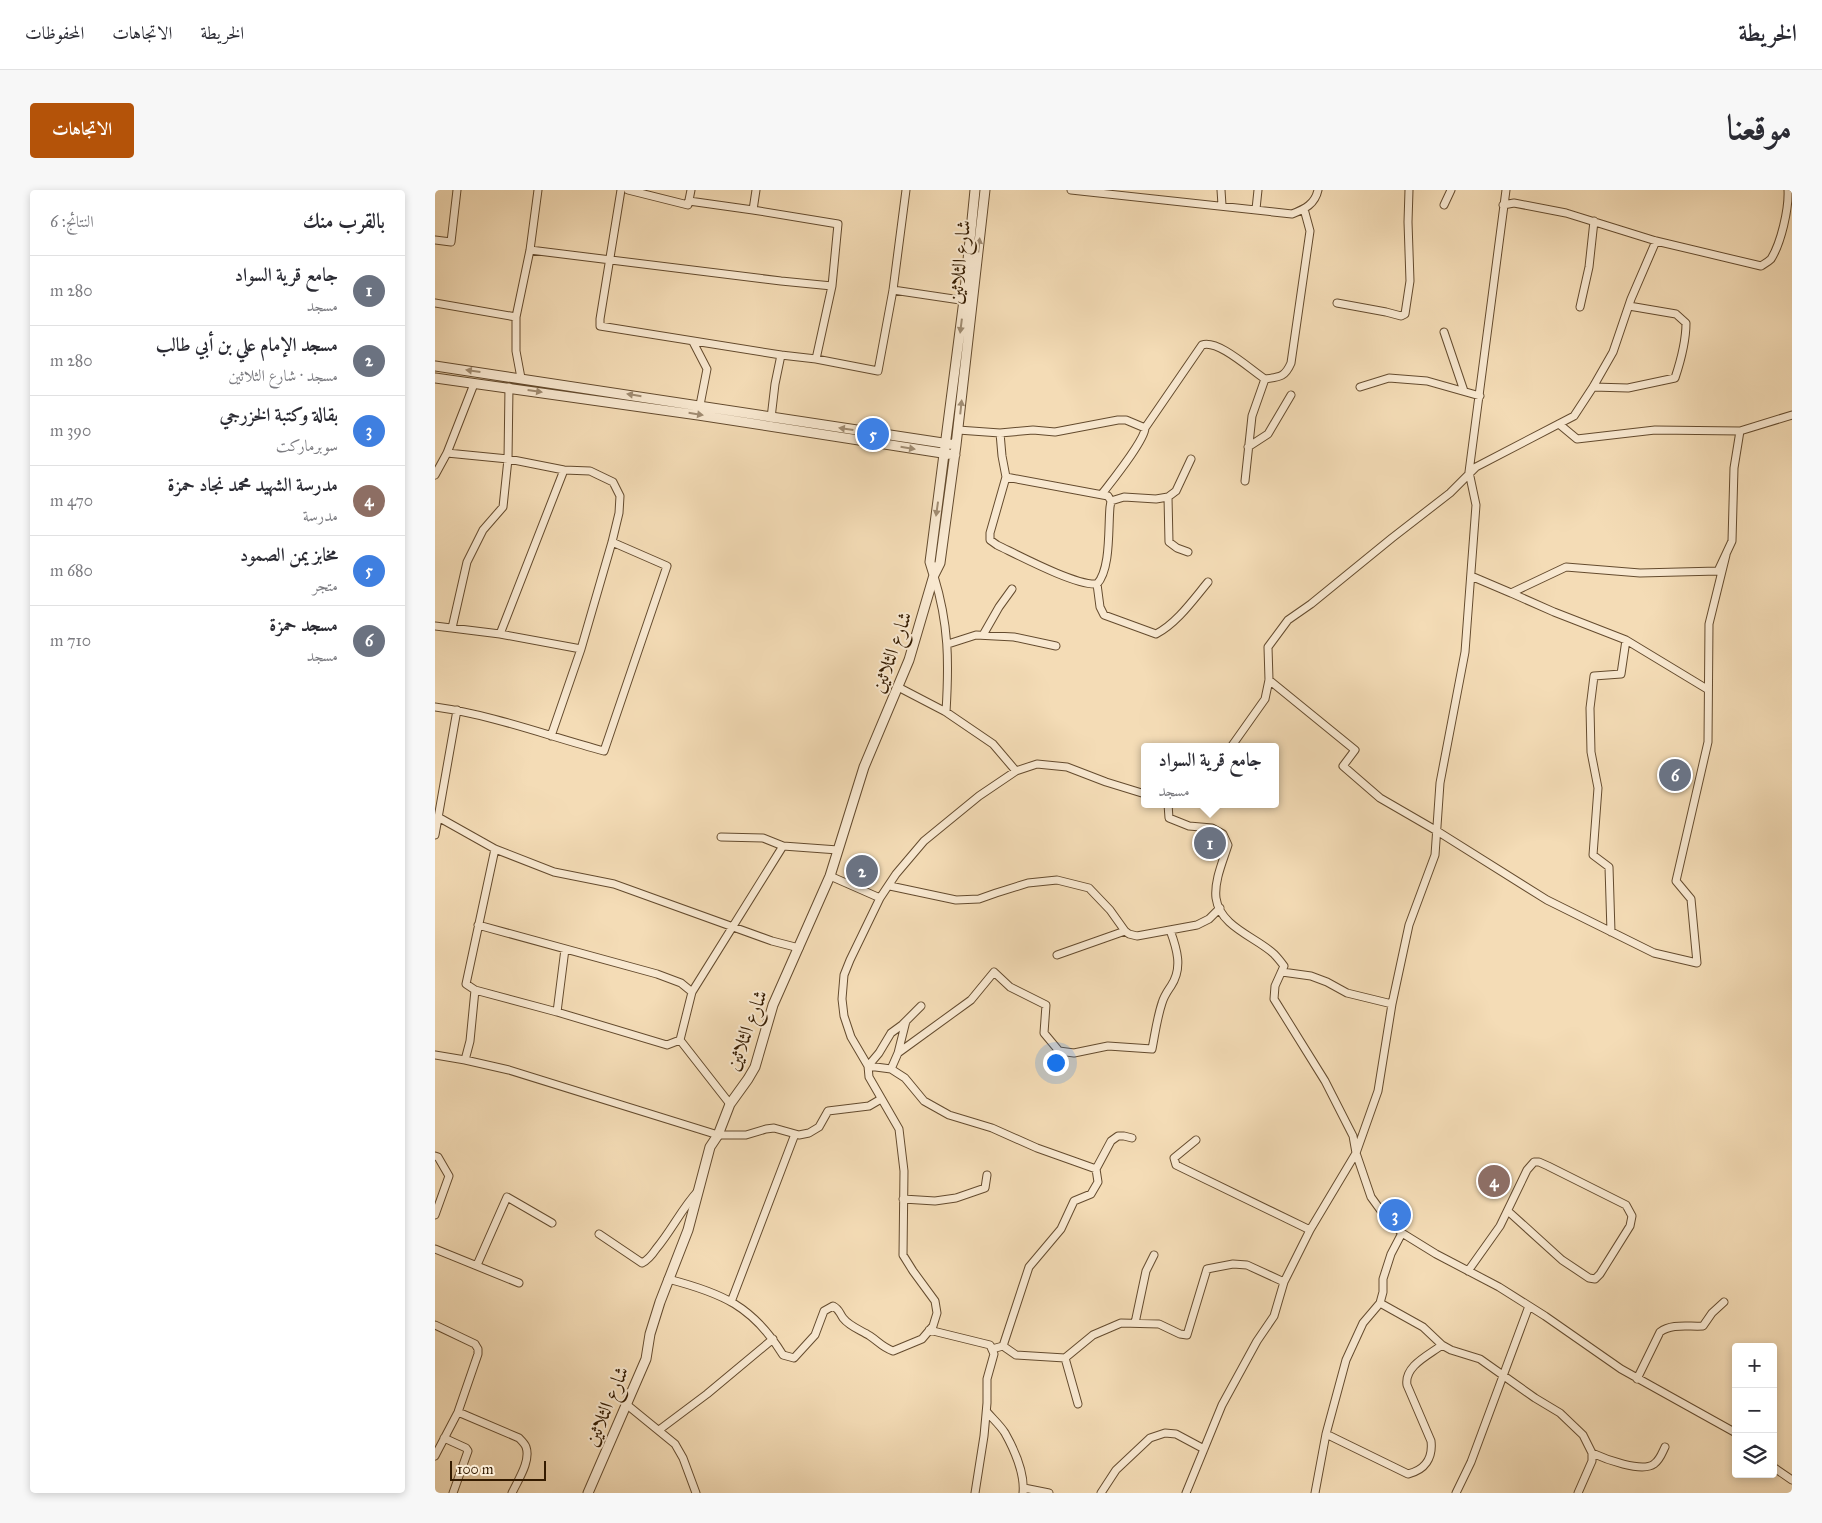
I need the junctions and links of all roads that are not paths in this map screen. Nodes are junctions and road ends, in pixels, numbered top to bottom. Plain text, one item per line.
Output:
1 (457, 190) edge
2 (538, 190) edge
3 (621, 190) edge
4 (628, 190) edge
5 (691, 190) edge
6 (756, 190) edge
7 (906, 190) edge
8 (975, 190) edge
9 (985, 190) edge
10 (1071, 190) edge
11 (1221, 190) edge
12 (1258, 190) edge
13 (1319, 190) edge
14 (1409, 190) edge
15 (1451, 190) edge
16 (1506, 190) edge
17 (1788, 190) edge
18 (689, 201) junction
19 (1222, 205) junction
20 (1444, 205) dead end
21 (1503, 205) junction
22 (1256, 209) junction
23 (1304, 209) junction
24 (753, 210) junction
25 (1594, 221) junction
26 (435, 240) edge
27 (1656, 241) junction
28 (530, 250) junction
29 (609, 261) junction
30 (832, 286) junction
31 (893, 290) junction
32 (968, 301) junction
33 (435, 303) edge
34 (1337, 303) dead end
35 (1629, 306) junction
36 (1580, 307) dead end
37 (516, 316) junction
38 (1444, 332) dead end
39 (693, 342) junction
40 (781, 356) junction
41 (816, 359) junction
42 (435, 366) edge
43 (435, 378) edge
44 (521, 378) junction
45 (1265, 380) junction
46 (474, 384) junction
47 (509, 387) junction
48 (1360, 387) dead end
49 (1593, 387) junction
50 (1464, 391) junction
51 (1291, 395) dead end
52 (1480, 396) junction
53 (700, 405) junction
54 (1792, 415) edge
55 (771, 418) junction
56 (1559, 424) junction
57 (1145, 428) junction
58 (958, 430) junction
59 (1741, 431) junction
60 (1000, 433) junction
61 (946, 443) junction
62 (956, 445) junction
63 (1248, 447) junction
64 (447, 453) junction
65 (945, 454) junction
66 (955, 455) junction
67 (508, 458) junction
68 (1191, 459) dead end
69 (564, 470) junction
70 (1469, 472) junction
71 (435, 475) edge
72 (1006, 478) junction
73 (1245, 482) dead end
74 (1102, 494) junction
75 (1168, 497) junction
76 (1111, 501) junction
77 (612, 542) junction
78 (1188, 552) dead end
79 (1725, 555) junction
80 (934, 575) junction
81 (1471, 576) junction
82 (1208, 582) dead end
83 (1097, 584) junction
84 (1012, 589) dead end
85 (1511, 592) junction
86 (435, 626) edge
87 (452, 628) junction
88 (500, 634) junction
89 (983, 635) junction
90 (1625, 640) junction
91 (948, 644) junction
92 (1056, 646) dead end
93 (581, 649) junction
94 (1269, 680) junction
95 (898, 688) junction
96 (1707, 689) junction
97 (435, 707) edge
98 (457, 710) junction
99 (946, 712) junction
100 (551, 736) junction
101 (1234, 743) edge
102 (1016, 771) junction
103 (1141, 793) edge
104 (1168, 808) edge
105 (439, 817) junction
106 (1437, 831) junction
107 (435, 835) edge
108 (721, 837) dead end
109 (783, 846) junction
110 (495, 849) junction
111 (838, 850) junction
112 (829, 876) junction
113 (889, 886) junction
114 (881, 898) junction
115 (1220, 908) junction
116 (479, 925) junction
117 (733, 927) junction
118 (1170, 930) junction
119 (1125, 931) junction
120 (1611, 932) junction
121 (799, 948) junction
122 (565, 949) junction
123 (1057, 954) dead end
124 (1282, 972) junction
125 (475, 990) junction
126 (692, 992) junction
127 (1392, 1004) junction
128 (921, 1006) dead end
129 (557, 1012) junction
130 (906, 1021) junction
131 (679, 1040) junction
132 (898, 1053) junction
133 (435, 1055) edge
134 (465, 1060) junction
135 (867, 1066) junction
136 (891, 1069) junction
137 (881, 1100) junction
138 (729, 1104) junction
139 (718, 1134) junction
140 (795, 1134) junction
141 (1132, 1138) dead end
142 (1196, 1140) dead end
143 (1356, 1153) junction
144 (435, 1156) edge
145 (1096, 1169) junction
146 (987, 1175) dead end
147 (699, 1190) junction
148 (903, 1199) junction
149 (1509, 1212) junction
150 (435, 1215) edge
151 (552, 1224) dead end
152 (1310, 1230) junction
153 (1402, 1233) junction
154 (599, 1234) dead end
155 (435, 1249) edge
156 (1154, 1255) dead end
157 (477, 1265) junction
158 (1468, 1271) junction
159 (668, 1279) junction
160 (1284, 1282) junction
161 (519, 1283) dead end
162 (731, 1302) junction
163 (1724, 1302) dead end
164 (1380, 1303) junction
165 (1529, 1306) junction
166 (1135, 1324) junction
167 (435, 1325) edge
168 (929, 1330) junction
169 (773, 1339) junction
170 (1442, 1345) junction
171 (1003, 1346) junction
172 (992, 1349) junction
173 (1065, 1358) junction
174 (1504, 1375) junction
175 (1637, 1379) junction
176 (626, 1404) junction
177 (1078, 1404) dead end
178 (458, 1412) junction
179 (987, 1412) junction
180 (659, 1430) junction
181 (1732, 1431) edge
182 (1326, 1434) junction
183 (445, 1438) junction
184 (1665, 1447) dead end
185 (1204, 1450) junction
186 (1592, 1453) junction
187 (435, 1456) edge
188 (1777, 1470) edge
189 (1792, 1480) edge
190 (1024, 1491) edge
191 (453, 1493) edge
192 (512, 1493) edge
193 (588, 1493) edge
194 (696, 1493) edge
195 (975, 1493) edge
196 (1049, 1493) edge
197 (1101, 1493) edge
198 (1186, 1493) edge
199 (1315, 1493) edge
200 (1456, 1493) edge
201 (1577, 1493) edge

1 - 26 street
2 - 28 street
3 - 29 street
4 - 18 street
5 - 18 street
6 - 24 street
7 - 31 street
8 - 32 street, شارع الثلاثين
32 -> 9 street, شارع الثلاثين
10 - 19 street
11 - 19 street
12 - 22 street
13 - 23 street
14 - 34 street
15 - 20 street
16 - 21 street
17 - 27 street
18 - 24 street
19 - 22 street
21 - 25 street
21 - 52 street
22 - 23 street
23 - 45 street
24 - 30 street
25 - 27 street
25 - 36 street
27 - 35 street
28 - 29 street
28 - 37 street
29 - 30 street
29 - 39 street
30 - 41 street
31 - 32 street
31 - 41 street
58 -> 32 street, شارع الثلاثين
32 -> 61 street, شارع الثلاثين
33 - 37 street
35 - 49 street
35 - 49 street
37 - 44 street
38 - 50 street
39 - 40 street
39 - 53 street
40 - 41 street
40 - 55 street
44 -> 42 street
43 - 46 street
53 -> 44 street
45 - 57 street
45 - 63 street
46 - 47 street
46 - 64 street
47 -> 65 street
47 - 67 street
48 - 50 street
49 - 56 street
50 - 52 street
51 - 63 street
52 - 70 street
53 - 55 street
54 - 59 street
61 -> 55 street
56 - 59 street
56 - 70 street
57 - 60 street
57 - 74 street
58 - 60 street
58 - 62 street, شارع الثلاثين
59 - 79 street
60 - 72 street
61 - 62 street
61 - 65 street, شارع الثلاثين
62 - 66 street, شارع الثلاثين
63 - 73 street
64 - 67 street
64 - 71 street
65 - 66 street
65 -> 80 street, شارع الثلاثين
66 - 80 street, شارع الثلاثين
67 - 69 street
67 - 87 street
68 - 75 street
69 - 77 street
69 - 88 street
70 - 81 street
70 - 94 street
72 - 74 street
72 - 83 street
74 - 76 street
75 - 76 street
75 - 78 street
76 - 83 street
77 - 93 street
77 - 100 street
79 - 85 street
79 - 96 street
80 - 91 street
80 - 95 street, شارع الثلاثين
81 - 85 street
81 - 106 street
82 - 83 street
84 - 89 street
85 - 90 street
86 - 87 street
87 - 88 street
88 - 93 street
89 - 91 street
89 - 92 street
90 - 96 street
90 - 120 street
91 - 99 street
93 - 100 street
94 - 101 street
94 - 106 street
95 - 99 street
95 - 111 street, شارع الثلاثين
96 - 120 street
97 - 98 street
98 - 100 street
98 - 105 street
99 - 102 street
102 - 103 street
102 - 113 street
104 - 115 street
105 - 107 street
105 - 110 street
106 - 120 street
106 - 127 street
108 - 109 street
109 - 111 street
109 - 117 street
110 - 116 street
110 - 117 street
111 - 112 street, شارع الثلاثين
112 - 114 street
112 - 121 street, شارع الثلاثين
113 - 114 street
113 - 119 street
114 - 135 street
115 - 118 street
115 - 124 street
116 - 122 street
116 - 125 street
117 - 121 street
117 - 126 street
118 - 119 street
118 - 132 street
119 - 123 street
121 - 138 street, شارع الثلاثين
122 - 126 street
122 - 129 street
124 - 127 street
124 - 143 street
125 - 129 street
125 - 134 street
126 - 131 street
127 - 143 street
128 - 130 street
129 - 131 street
130 - 132 street
130 - 135 street
131 - 138 street
132 - 136 street
133 - 134 street
134 - 139 street
135 - 136 street
135 - 137 street
136 - 145 street
137 - 140 street
137 - 148 street
138 - 139 street, شارع الثلاثين
139 - 140 street
139 - 147 street, شارع الثلاثين
140 - 162 street
141 - 145 street
142 - 152 street
143 - 152 street
143 - 153 street
144 - 150 street
145 - 171 street
146 - 148 street
147 - 154 street
147 - 159 street, شارع الثلاثين
148 - 168 street
149 - 149 street
149 - 158 street
151 - 157 street
152 - 160 street
153 - 158 street
153 - 164 street
155 - 157 street
156 - 166 street
157 - 161 street
158 - 165 street
159 - 162 street
159 - 176 street, شارع الثلاثين
160 - 166 street
160 - 185 street
162 - 169 street
163 - 175 street
164 - 170 street
164 - 182 street
165 - 174 street
165 - 175 street
166 - 173 street
167 - 178 street
168 - 169 street
168 - 172 street
169 - 180 street
170 - 174 street
170 - 182 street
171 - 172 street
171 - 173 street
172 - 179 street
173 - 177 street
174 - 186 street
174 - 200 street
175 - 181 street
176 - 180 street
176 - 193 street, شارع الثلاثين
178 - 183 street
178 - 192 street
179 - 190 street
179 - 195 street
180 - 194 street
182 - 199 street
183 - 187 street
183 - 191 street
184 - 186 street
185 - 197 street
185 - 198 street
186 - 201 street
188 - 189 street
190 - 196 street

